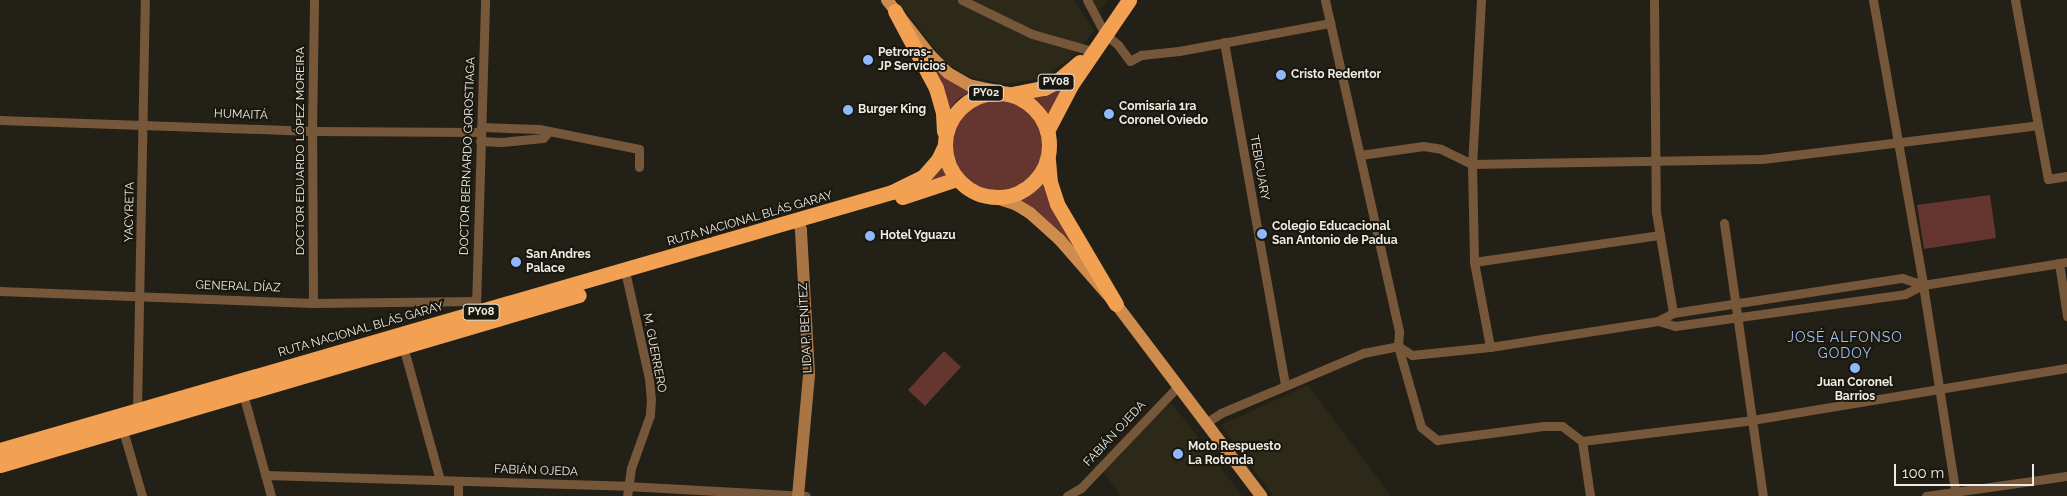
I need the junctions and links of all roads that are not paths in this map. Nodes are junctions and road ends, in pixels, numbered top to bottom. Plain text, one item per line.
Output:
1 (145, 0) edge
2 (314, 0) edge
3 (485, 0) edge
4 (962, 0) edge
5 (1087, 0) edge
6 (1129, 0) edge
7 (1325, 0) edge
8 (1481, 0) edge
9 (1654, 0) edge
10 (1873, 0) edge
11 (2015, 0) edge
12 (891, 6) edge
13 (1330, 23) junction
14 (1105, 34) junction
15 (1224, 42) junction
16 (1092, 51) junction
17 (1007, 93) junction
18 (0, 120) edge
19 (144, 124) junction
20 (2038, 125) junction
21 (480, 129) junction
22 (1047, 130) junction
23 (312, 131) junction
24 (549, 131) junction
25 (480, 141) junction
26 (944, 141) junction
27 (1898, 142) junction
28 (1360, 155) junction
29 (1047, 159) junction
30 (1656, 160) junction
31 (1472, 164) junction
32 (639, 167) dead end
33 (2067, 176) edge
34 (957, 179) junction
35 (993, 197) junction
36 (1724, 224) dead end
37 (799, 226) junction
38 (1660, 235) junction
39 (1474, 262) junction
40 (2063, 262) edge
41 (626, 276) junction
42 (1923, 285) junction
43 (0, 291) edge
44 (141, 296) junction
45 (313, 303) junction
46 (1116, 304) junction
47 (1737, 304) junction
48 (477, 313) junction
49 (1673, 313) junction
50 (2067, 316) edge
51 (1738, 317) junction
52 (1658, 321) junction
53 (403, 346) junction
54 (1398, 346) junction
55 (1490, 347) junction
56 (2067, 368) edge
57 (1178, 386) junction
58 (1285, 386) junction
59 (241, 387) junction
60 (1939, 389) junction
61 (139, 416) junction
62 (1752, 420) junction
63 (120, 422) junction
64 (1206, 424) junction
65 (1582, 441) junction
66 (0, 450) edge
67 (0, 465) edge
68 (265, 475) junction
69 (2067, 476) edge
70 (440, 480) junction
71 (458, 481) junction
72 (627, 486) junction
73 (1956, 494) edge
74 (142, 496) edge
75 (271, 496) edge
76 (458, 496) edge
77 (627, 496) edge
78 (798, 496) edge
79 (806, 496) edge
80 (1067, 496) edge
81 (1261, 496) edge
82 (1590, 496) edge
83 (1763, 496) edge
84 (1926, 496) edge

1 - 19 street, YACYRETA
2 - 23 street, DOCTOR EDUARDO LÓPEZ MOREIRA
3 - 21 street, DOCTOR BERNARDO GOROSTIAGA
4 - 16 street
5 - 14 street
6 - 14 highway, PY08
7 - 13 street
8 - 31 street
9 - 30 street
10 - 27 street
11 - 20 street
12 - 17 main road, PY02
12 - 26 highway, PY02
13 - 15 street
13 - 28 street
14 - 15 street
14 - 16 highway, PY08
15 - 58 street, TEBICUARY
16 - 17 highway, PY08
16 - 22 highway, PY08
17 - 22 highway, PY02
17 - 26 highway, PY02
18 - 19 street, HUMAITÁ
19 - 23 street, HUMAITÁ
19 - 44 street, YACYRETA
20 - 27 street
20 - 33 street
21 - 23 street, HUMAITÁ
21 - 24 street, HUMAITÁ
21 - 25 street, DOCTOR BERNARDO GOROSTIAGA
22 - 29 highway, PY02
23 - 45 street, DOCTOR EDUARDO LÓPEZ MOREIRA
24 - 25 street
24 - 32 street, HUMAITÁ
25 - 48 street, DOCTOR BERNARDO GOROSTIAGA
26 - 34 highway, PY02
26 - 37 highway, RUTA NACIONAL BLÁS GARAY / PY08
27 - 30 street
27 - 42 street
28 - 31 street
28 - 54 street
29 - 35 highway, PY02
29 - 46 highway, PY02
30 - 31 street
30 - 38 street
31 - 39 street
34 - 35 highway, PY02
34 - 37 highway, RUTA NACIONAL BLÁS GARAY / PY08
35 - 46 main road, PY02
36 - 47 street
37 - 41 highway, RUTA NACIONAL BLÁS GARAY / PY08
37 - 78 street, LIDA P. BENÍTEZ
38 - 39 street
38 - 49 street
39 - 55 street
40 - 42 street
40 - 50 street
41 - 48 highway, RUTA NACIONAL BLÁS GARAY / PY08
41 - 72 street, M. GUERRERO
42 - 47 street
42 - 51 street
42 - 60 street
43 - 44 street, GENERAL DÍAZ
44 - 45 street, GENERAL DÍAZ
44 - 61 street, YACYRETA
45 - 48 street, GENERAL DÍAZ
46 - 57 main road, PY02
47 - 49 street
47 - 51 street
48 - 53 highway, RUTA NACIONAL BLÁS GARAY / PY08
48 - 59 highway, RUTA NACIONAL BLÁS GARAY / PY08
49 - 52 street
51 - 52 street
51 - 62 street
52 - 55 street
53 - 59 highway, RUTA NACIONAL BLÁS GARAY / PY08
53 - 70 street
54 - 55 street
54 - 58 street
54 - 65 street
56 - 60 street
57 - 64 main road, PY02
57 - 80 street, FABIÁN OJEDA
58 - 64 street
59 - 61 highway, RUTA NACIONAL BLÁS GARAY / PY08
59 - 68 street
60 - 62 street
60 - 73 street
61 - 63 highway, RUTA NACIONAL BLÁS GARAY / PY08
62 - 65 street
62 - 83 street
63 - 66 highway, RUTA NACIONAL BLÁS GARAY / PY08
63 - 67 highway, RUTA NACIONAL BLÁS GARAY / PY08
63 - 74 street
64 - 81 main road, PY02
65 - 82 street
68 - 70 street, FABIÁN OJEDA
68 - 75 street
69 - 73 street
70 - 71 street, FABIÁN OJEDA
71 - 72 street, FABIÁN OJEDA
71 - 76 street
72 - 77 street, M. GUERRERO
72 - 78 street, FABIÁN OJEDA
73 - 84 street
78 - 79 street, FABIÁN OJEDA

